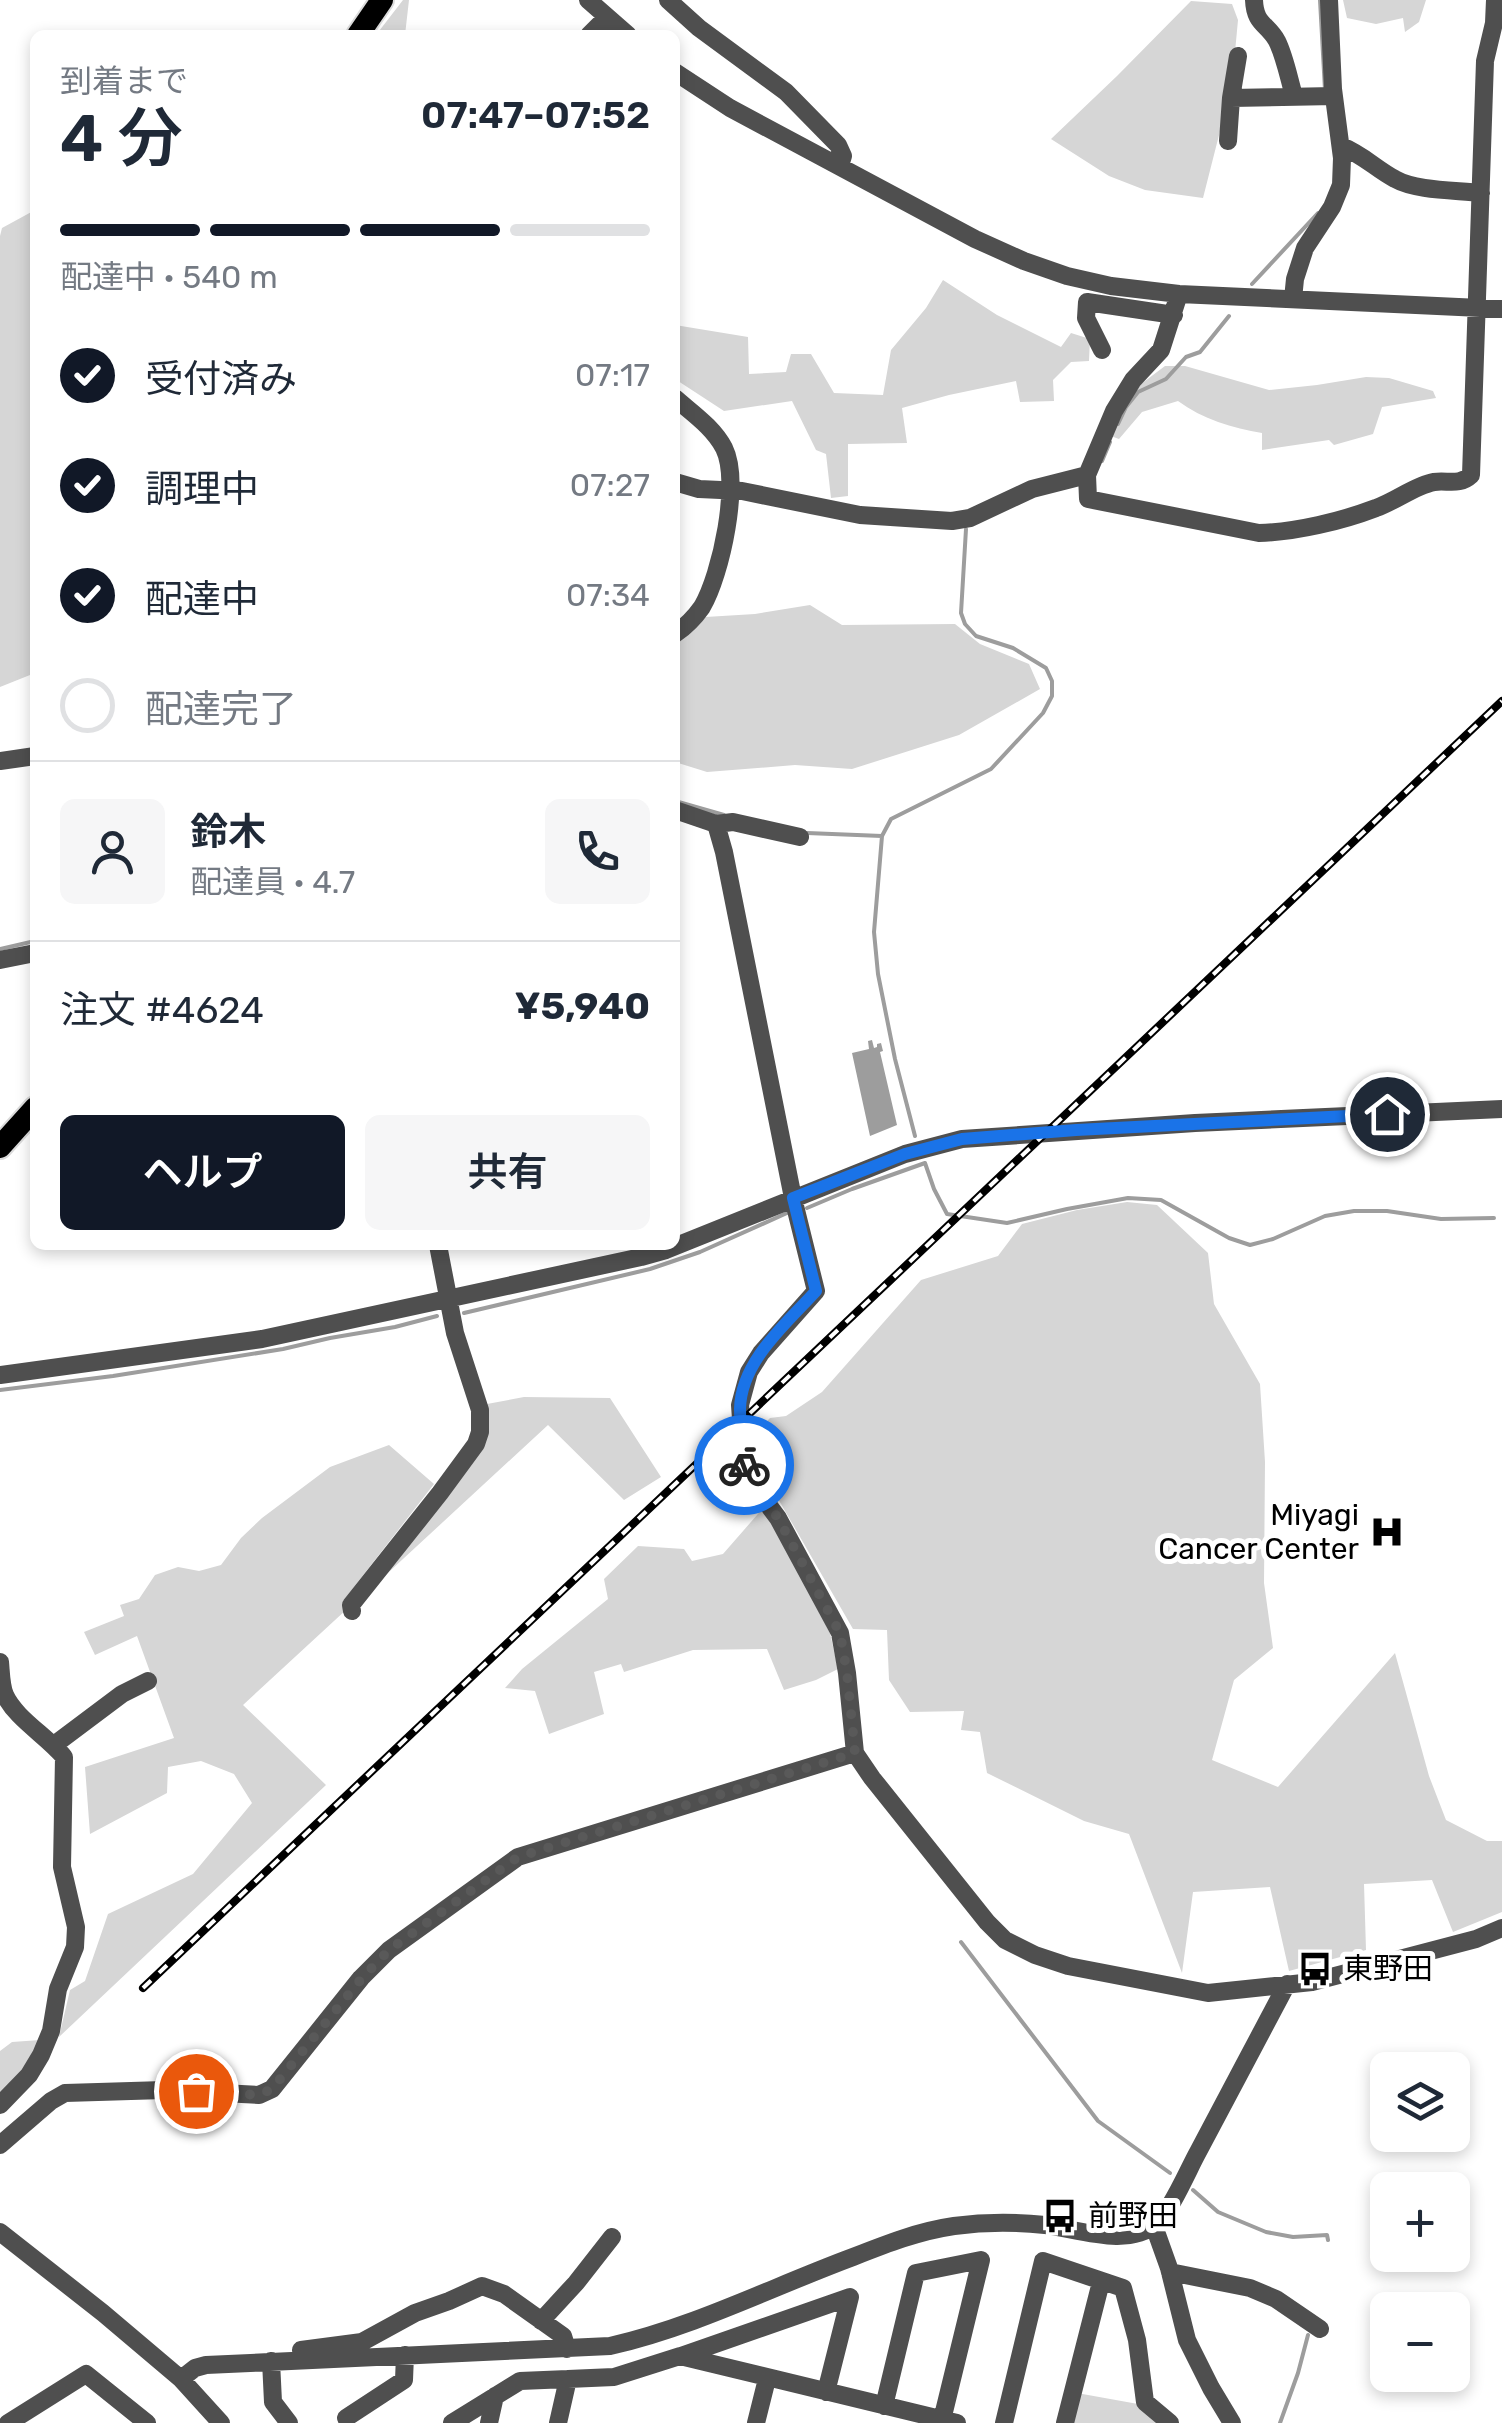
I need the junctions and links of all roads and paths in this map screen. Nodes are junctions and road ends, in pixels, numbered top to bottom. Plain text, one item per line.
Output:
1 (382, 0) edge
2 (588, 0) edge
3 (668, 0) edge
4 (1254, 0) edge
5 (1329, 0) edge
6 (1496, 0) edge
7 (606, 16) junction
8 (361, 30) edge
9 (593, 30) edge
10 (622, 30) edge
11 (1238, 56) dead end
12 (680, 75) edge
13 (1294, 96) junction
14 (1334, 96) junction
15 (1232, 98) junction
16 (1228, 142) dead end
17 (1341, 146) junction
18 (840, 166) junction
19 (1481, 193) junction
20 (1088, 280) junction
21 (1179, 294) junction
22 (1293, 299) junction
23 (1087, 302) junction
24 (1476, 308) junction
25 (1502, 309) edge
26 (1174, 315) junction
27 (1102, 350) dead end
28 (680, 402) edge
29 (1087, 475) junction
30 (680, 484) edge
31 (730, 490) junction
32 (680, 631) edge
33 (30, 757) edge
34 (0, 761) edge
35 (680, 812) edge
36 (716, 824) junction
37 (800, 838) dead end
38 (30, 953) edge
39 (0, 960) edge
40 (1502, 1109) edge
41 (30, 1113) edge
42 (0, 1146) edge
43 (793, 1198) junction
44 (680, 1244) edge
45 (439, 1250) edge
46 (666, 1250) edge
47 (449, 1300) junction
48 (0, 1374) edge
49 (352, 1611) dead end
50 (0, 1662) edge
51 (148, 1681) dead end
52 (54, 1744) junction
53 (855, 1753) junction
54 (1502, 1928) edge
55 (1287, 1984) junction
56 (0, 2105) edge
57 (0, 2146) edge
58 (1154, 2226) junction
59 (0, 2232) edge
60 (612, 2237) dead end
61 (1170, 2272) junction
62 (1101, 2282) junction
63 (541, 2321) junction
64 (1320, 2329) dead end
65 (567, 2349) junction
66 (405, 2355) junction
67 (680, 2356) junction
68 (299, 2360) junction
69 (271, 2362) junction
70 (180, 2379) junction
71 (568, 2379) junction
72 (767, 2379) junction
73 (826, 2392) junction
74 (495, 2396) junction
75 (884, 2406) junction
76 (139, 2421) edge
77 (344, 2421) edge
78 (949, 2421) edge
79 (8, 2423) edge
80 (221, 2423) edge
81 (289, 2423) edge
82 (452, 2423) edge
83 (489, 2423) edge
84 (558, 2423) edge
85 (756, 2423) edge
86 (1004, 2423) edge
87 (1065, 2423) edge
88 (1170, 2423) edge
89 (1232, 2423) edge

1 - 8 main road
2 - 7 street
3 - 18 street
4 - 13 street
5 - 14 street
6 - 19 street
7 - 9 street
7 - 10 street
11 - 15 street
12 - 18 street
13 - 14 street
13 - 15 street
14 - 17 street
15 - 16 street
17 - 19 street
17 - 22 street
18 - 20 street
19 - 24 street
20 - 21 street
20 - 23 street
21 - 22 street
21 - 26 street
22 - 24 street
23 - 26 street
23 - 27 street
24 - 25 street
24 - 29 street
26 - 29 street
28 - 31 street
29 - 31 street
30 - 31 street
31 - 32 street
33 - 34 street
35 - 36 street
36 - 37 street
36 - 43 street
38 - 39 street
40 - 43 street
41 - 42 main road
43 - 44 street
43 - 53 street
45 - 47 street
46 - 47 street
47 - 48 street
47 - 49 street
50 - 52 street
51 - 52 street
52 - 56 street
53 - 55 street
53 - 57 street
54 - 55 street
55 - 58 street
58 - 61 street
58 - 65 street
59 - 70 street
60 - 63 street
61 - 64 street
61 - 89 street
62 - 86 street
62 - 87 street
62 - 88 street
63 - 65 street
63 - 68 street
65 - 66 street
66 - 68 street
66 - 77 street
67 - 71 street
67 - 72 street
67 - 73 street
68 - 69 street
69 - 70 street
69 - 81 street
70 - 80 street
71 - 74 street
71 - 84 street
72 - 73 street
72 - 85 street
73 - 75 street
74 - 82 street
74 - 83 street
75 - 78 street
75 - 78 street
76 - 79 street

